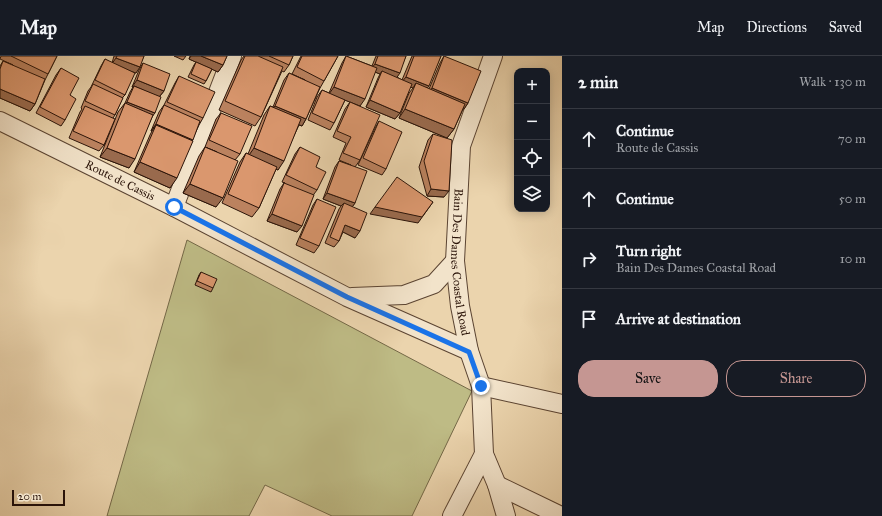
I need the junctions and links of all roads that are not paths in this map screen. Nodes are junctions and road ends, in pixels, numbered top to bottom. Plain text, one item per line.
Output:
1 (232, 56) edge
2 (493, 56) edge
3 (0, 121) edge
4 (174, 207) junction
5 (455, 261) junction
6 (347, 297) junction
7 (469, 352) junction
8 (481, 386) junction
9 (562, 404) edge
10 (484, 454) junction
11 (497, 485) junction
12 (452, 516) edge
13 (506, 516) edge
14 (561, 516) edge

1 - 4 street
2 - 5 street, Bain Des Dames Coastal Road
3 - 4 street, Route de Cassis
4 - 6 street, Route de Cassis
5 - 6 street
5 - 7 street, Bain Des Dames Coastal Road
6 - 7 street, Route de Cassis
7 - 8 street, Bain Des Dames Coastal Road
8 - 9 street
8 - 10 street, Bain Des Dames Coastal Road
10 - 11 street, Bain Des Dames Coastal Road
10 - 12 street
11 - 13 street, Bain Des Dames Coastal Road
11 - 14 street

